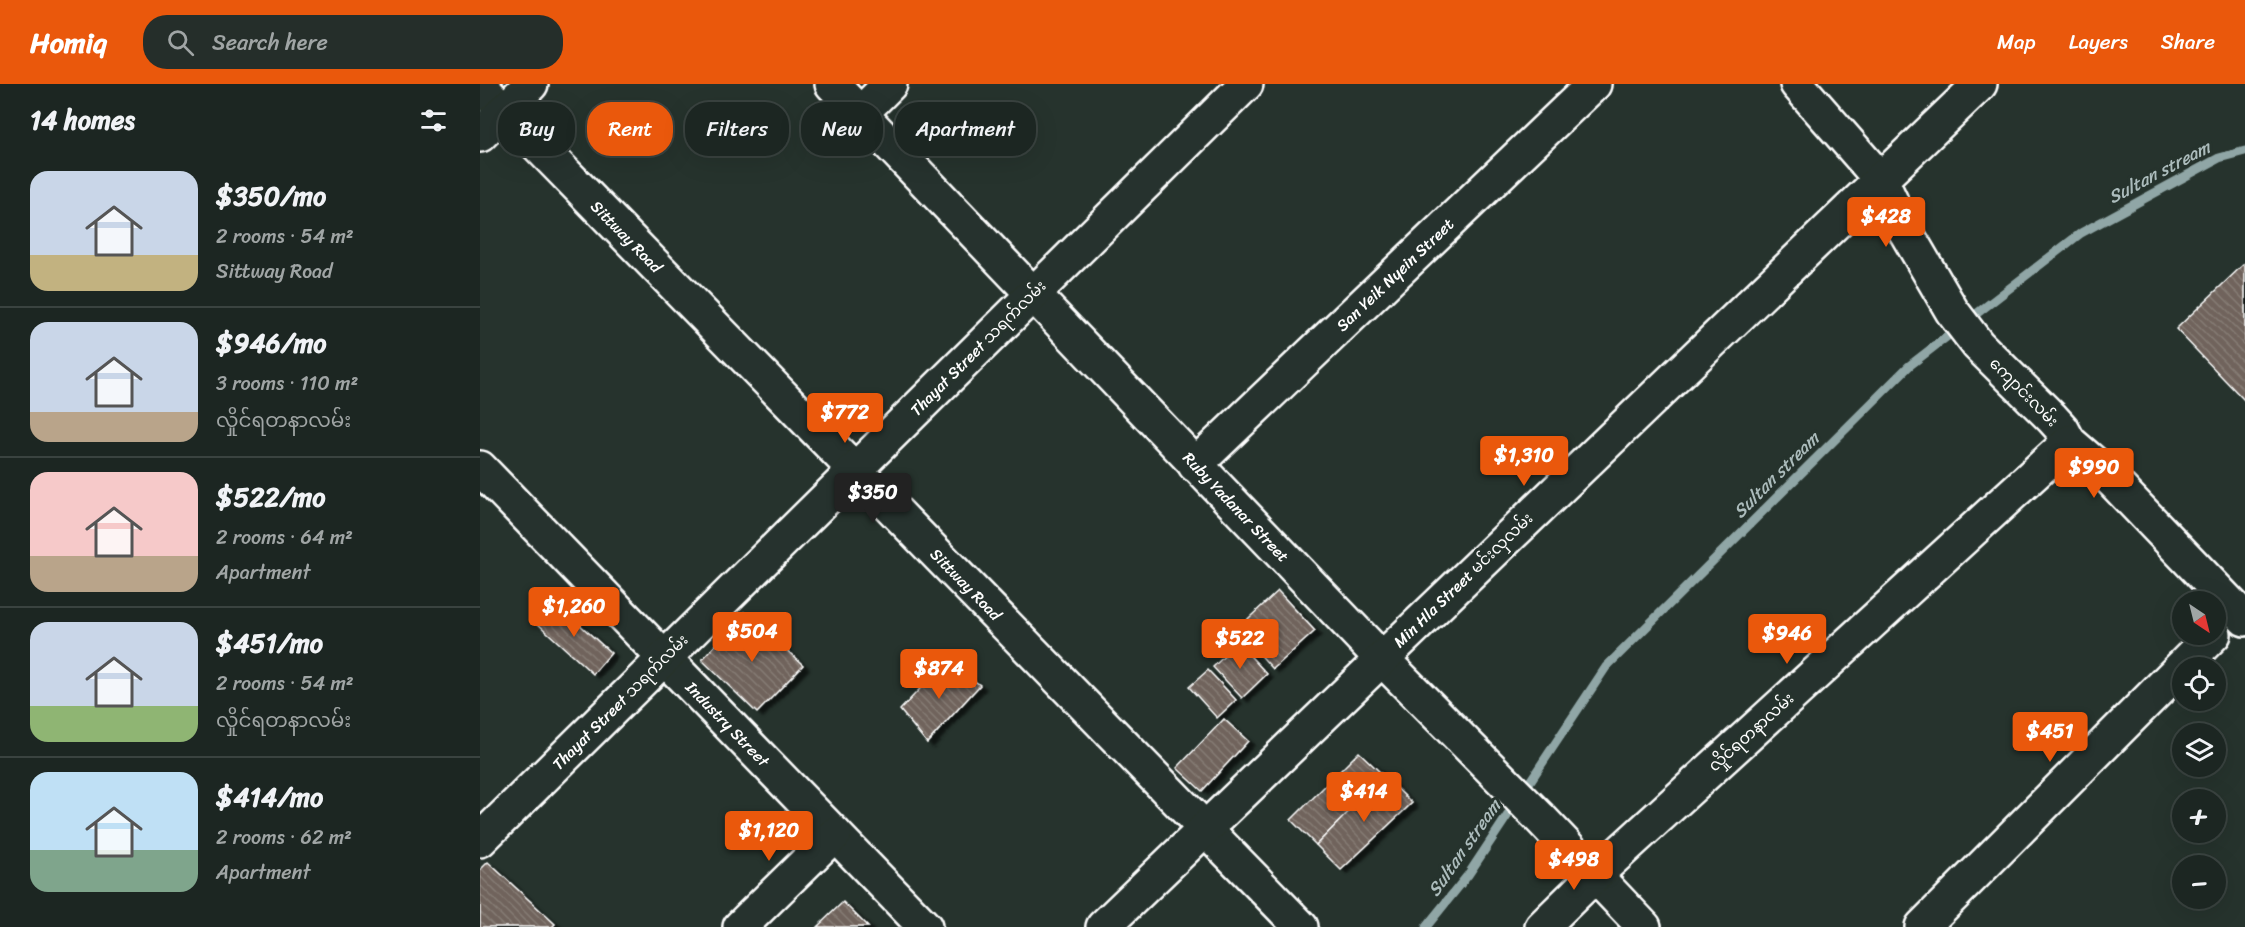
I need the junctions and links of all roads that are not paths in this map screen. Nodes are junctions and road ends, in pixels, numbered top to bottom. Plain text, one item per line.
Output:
1 (531, 84) edge
2 (832, 84) edge
3 (890, 84) edge
4 (1246, 84) edge
5 (1594, 84) edge
6 (1797, 84) edge
7 (1980, 84) edge
8 (480, 86) edge
9 (513, 102) edge
10 (849, 102) edge
11 (872, 102) edge
12 (498, 105) edge
13 (498, 117) edge
14 (480, 135) edge
15 (883, 138) edge
16 (548, 156) edge
17 (1881, 180) junction
18 (1033, 295) junction
19 (2069, 442) junction
20 (1196, 465) junction
21 (856, 470) junction
22 (485, 482) edge
23 (2231, 620) edge
24 (664, 658) junction
25 (1381, 658) junction
26 (1206, 828) junction
27 (835, 834) junction
28 (480, 840) edge
29 (1594, 876) junction
30 (740, 927) edge
31 (925, 927) edge
32 (1103, 927) edge
33 (1301, 927) edge
34 (1542, 927) edge
35 (1644, 927) edge
36 (1922, 927) edge

1 - 9 street
2 - 10 street, Ruby Yadanar Street
3 - 11 street
4 - 18 street, Thayat Street သရက်လမ်း
5 - 20 street, San Yeik Nyein Street
6 - 17 street
7 - 17 street, Min Hla Street မင်းလှလမ်း
8 - 12 street, Sittway Road
13 - 14 street
15 - 18 street, Ruby Yadanar Street
16 - 21 street, Sittway Road
17 - 19 street, ကျောင်းလမ်း
17 - 25 street, Min Hla Street မင်းလှလမ်း
18 - 20 street, Ruby Yadanar Street
18 - 21 street, Thayat Street သရက်လမ်း
19 - 23 street, ကျောင်းလမ်း
19 - 29 street, လှိုင်ရတနာလမ်း
20 - 25 street, Ruby Yadanar Street
21 - 24 street, Thayat Street သရက်လမ်း
21 - 26 street, Sittway Road
22 - 24 street, Industry Street
23 - 36 street
24 - 27 street, Industry Street
24 - 28 street, Thayat Street သရက်လမ်း
25 - 26 street, Min Hla Street မင်းလှလမ်း
25 - 29 street, Ruby Yadanar Street
26 - 32 street, Min Hla Street မင်းလှလမ်း
26 - 33 street, Sittway Road
27 - 30 street
27 - 31 street, Industry Street
29 - 34 street, လှိုင်ရတနာလမ်း
29 - 35 street, Ruby Yadanar Street

